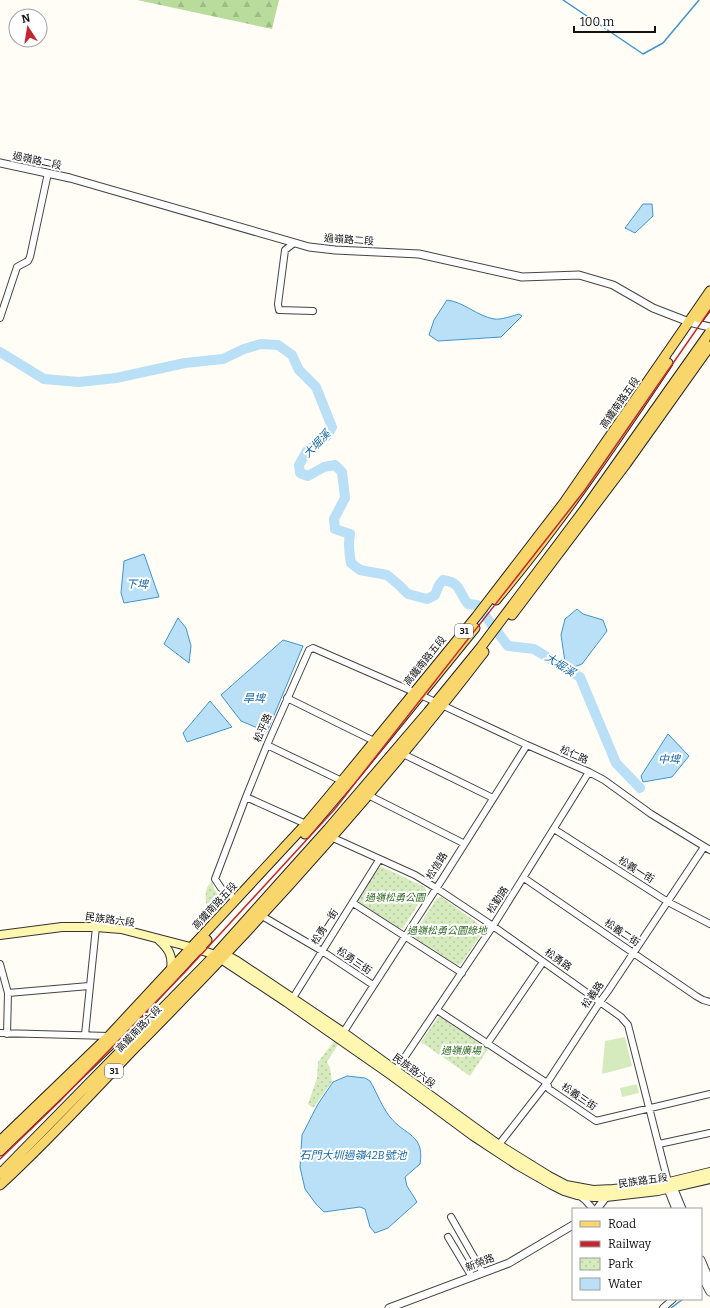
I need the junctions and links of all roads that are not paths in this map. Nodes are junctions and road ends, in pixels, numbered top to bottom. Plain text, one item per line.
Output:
1 (0, 163) edge
2 (48, 173) junction
3 (294, 243) junction
4 (710, 291) edge
5 (710, 303) edge
6 (313, 311) dead end
7 (0, 318) edge
8 (692, 323) junction
9 (710, 327) edge
10 (710, 332) edge
11 (710, 346) edge
12 (640, 405) junction
13 (617, 427) junction
14 (563, 504) junction
15 (584, 510) junction
16 (549, 534) junction
17 (572, 537) junction
18 (417, 693) junction
19 (287, 698) junction
20 (440, 704) junction
21 (374, 741) junction
22 (267, 745) junction
23 (527, 745) junction
24 (403, 754) junction
25 (589, 772) junction
26 (342, 781) junction
27 (368, 795) junction
28 (246, 797) junction
29 (493, 798) junction
30 (306, 824) junction
31 (554, 829) junction
32 (331, 837) junction
33 (463, 843) junction
34 (704, 847) junction
35 (710, 850) edge
36 (379, 860) junction
37 (524, 878) junction
38 (436, 888) junction
39 (236, 900) junction
40 (668, 902) junction
41 (353, 903) junction
42 (262, 916) junction
43 (710, 924) edge
44 (96, 926) junction
45 (493, 926) junction
46 (0, 935) edge
47 (404, 936) junction
48 (157, 939) junction
49 (194, 949) junction
50 (322, 951) junction
51 (633, 954) junction
52 (221, 957) junction
53 (543, 962) junction
54 (0, 964) edge
55 (170, 969) junction
56 (462, 973) junction
57 (373, 985) junction
58 (89, 986) junction
59 (8, 993) junction
60 (291, 1002) junction
61 (600, 1002) junction
62 (710, 1002) edge
63 (437, 1010) junction
64 (0, 1033) edge
65 (7, 1034) junction
66 (85, 1035) junction
67 (341, 1035) junction
68 (109, 1036) junction
69 (487, 1044) junction
70 (393, 1073) junction
71 (547, 1083) junction
72 (710, 1094) edge
73 (650, 1108) junction
74 (710, 1133) edge
75 (0, 1142) edge
76 (659, 1144) junction
77 (497, 1148) junction
78 (0, 1151) edge
79 (710, 1172) edge
80 (710, 1178) edge
81 (1, 1181) edge
82 (670, 1186) junction
83 (578, 1191) junction
84 (607, 1193) junction
85 (592, 1208) edge
86 (598, 1208) edge
87 (676, 1208) edge
88 (681, 1208) edge
89 (451, 1217) dead end
90 (572, 1226) edge
91 (448, 1237) dead end
92 (702, 1267) edge
93 (483, 1273) junction
94 (472, 1277) junction
95 (704, 1280) edge
96 (710, 1292) edge
97 (672, 1300) edge
98 (389, 1308) edge
99 (663, 1308) edge

1 - 2 street, 過嶺路二段
2 - 3 street, 過嶺路二段
2 - 7 street
3 - 6 street
3 - 8 street, 過嶺路二段
4 - 8 main road, 高鐵南路五段 / 31
5 - 8 main road, 高鐵南路五段 / 31
8 - 9 street, 過嶺路二段
8 - 12 main road, 高鐵南路五段 / 31
8 - 13 main road, 高鐵南路五段 / 31
10 - 15 main road, 31
11 - 17 main road, 31
12 - 13 main road
12 - 16 main road, 高鐵南路五段 / 31
13 - 14 main road, 高鐵南路五段 / 31
14 - 16 main road
14 - 18 main road, 高鐵南路五段 / 31
15 - 17 main road
15 - 20 main road, 31
16 - 18 main road, 高鐵南路五段 / 31
17 - 20 main road, 31
18 - 19 street, 松平路
18 - 20 street, 松仁路
18 - 21 main road, 高鐵南路五段 / 31
18 - 49 main road, 高鐵南路五段 / 31
19 - 21 street
19 - 22 street, 松平路
20 - 23 street, 松仁路
20 - 24 main road, 31
20 - 52 main road, 31
21 - 26 main road, 高鐵南路五段 / 31
22 - 26 street
22 - 28 street, 松平路
23 - 25 street, 松仁路
23 - 29 street, 松信路
24 - 27 main road, 31
24 - 29 street
25 - 31 street, 松勤路
25 - 34 street, 松仁路
26 - 30 main road, 高鐵南路五段 / 31
27 - 32 main road, 31
27 - 33 street
28 - 30 street
28 - 39 street, 松平路
29 - 33 street, 松信路
30 - 39 main road, 高鐵南路五段 / 31
31 - 37 street, 松勤路
31 - 40 street, 松義一街
32 - 36 street, 松勇路
32 - 42 main road, 31
33 - 38 street, 松信路
34 - 35 street, 松仁路
34 - 40 street, 松義路
36 - 38 street, 松勇路
36 - 41 street, 松勇一街
37 - 45 street, 松勤路
37 - 51 street, 松義二街
38 - 45 street, 松勇路
38 - 47 street, 松信路
39 - 49 main road, 高鐵南路五段 / 31
40 - 43 street, 松義一街
40 - 51 street, 松義路
41 - 47 street
41 - 50 street, 松勇一街
42 - 50 street, 松勇三街
42 - 52 main road, 31
44 - 46 main road, 民族路六段
44 - 48 main road, 民族路六段
44 - 58 street
45 - 53 street, 松勇路
45 - 56 street, 松勤路
47 - 56 street
47 - 57 street, 松信路
48 - 49 main road, 民族路六段
48 - 55 main road
49 - 52 main road, 民族路六段
49 - 55 main road, 高鐵南路六段 / 31
49 - 78 main road, 高鐵南路六段 / 31
50 - 57 street, 松勇三街
50 - 60 street, 松勇一街
51 - 61 street, 松義路
51 - 62 street, 松義二街
52 - 60 main road, 民族路六段
52 - 81 main road, 高鐵南路六段 / 31
52 - 81 main road, 高鐵南路六段 / 31
53 - 61 street, 松勇路
53 - 69 street
54 - 59 street
55 - 68 main road, 高鐵南路六段 / 31
56 - 63 street, 松勤路
57 - 67 street, 松信路
58 - 59 street
58 - 66 street
59 - 65 street
60 - 67 main road, 民族路六段
61 - 71 street, 松義路
61 - 73 street, 松勇路
63 - 69 street, 松義三街
63 - 70 street, 松勤路
64 - 65 street
65 - 66 street
66 - 68 street
67 - 70 main road, 民族路六段
68 - 75 main road, 高鐵南路六段 / 31
69 - 71 street, 松義三街
70 - 77 main road, 民族路六段
71 - 73 street, 松義三街
71 - 77 street, 松義路
72 - 73 street, 松義三街
73 - 76 street, 松勇路
74 - 76 street
76 - 82 street, 松勇路
77 - 83 main road, 民族路六段
79 - 82 main road, 民族路五段
80 - 82 main road, 民族路五段
82 - 84 main road, 民族路五段
82 - 87 street
82 - 88 street
83 - 84 main road, 民族路六段
83 - 85 street
84 - 86 street
89 - 93 street
90 - 93 street, 新榮路
91 - 94 street
92 - 95 street
93 - 94 street, 新榮路
94 - 98 street, 新榮路
95 - 96 street
97 - 99 street

